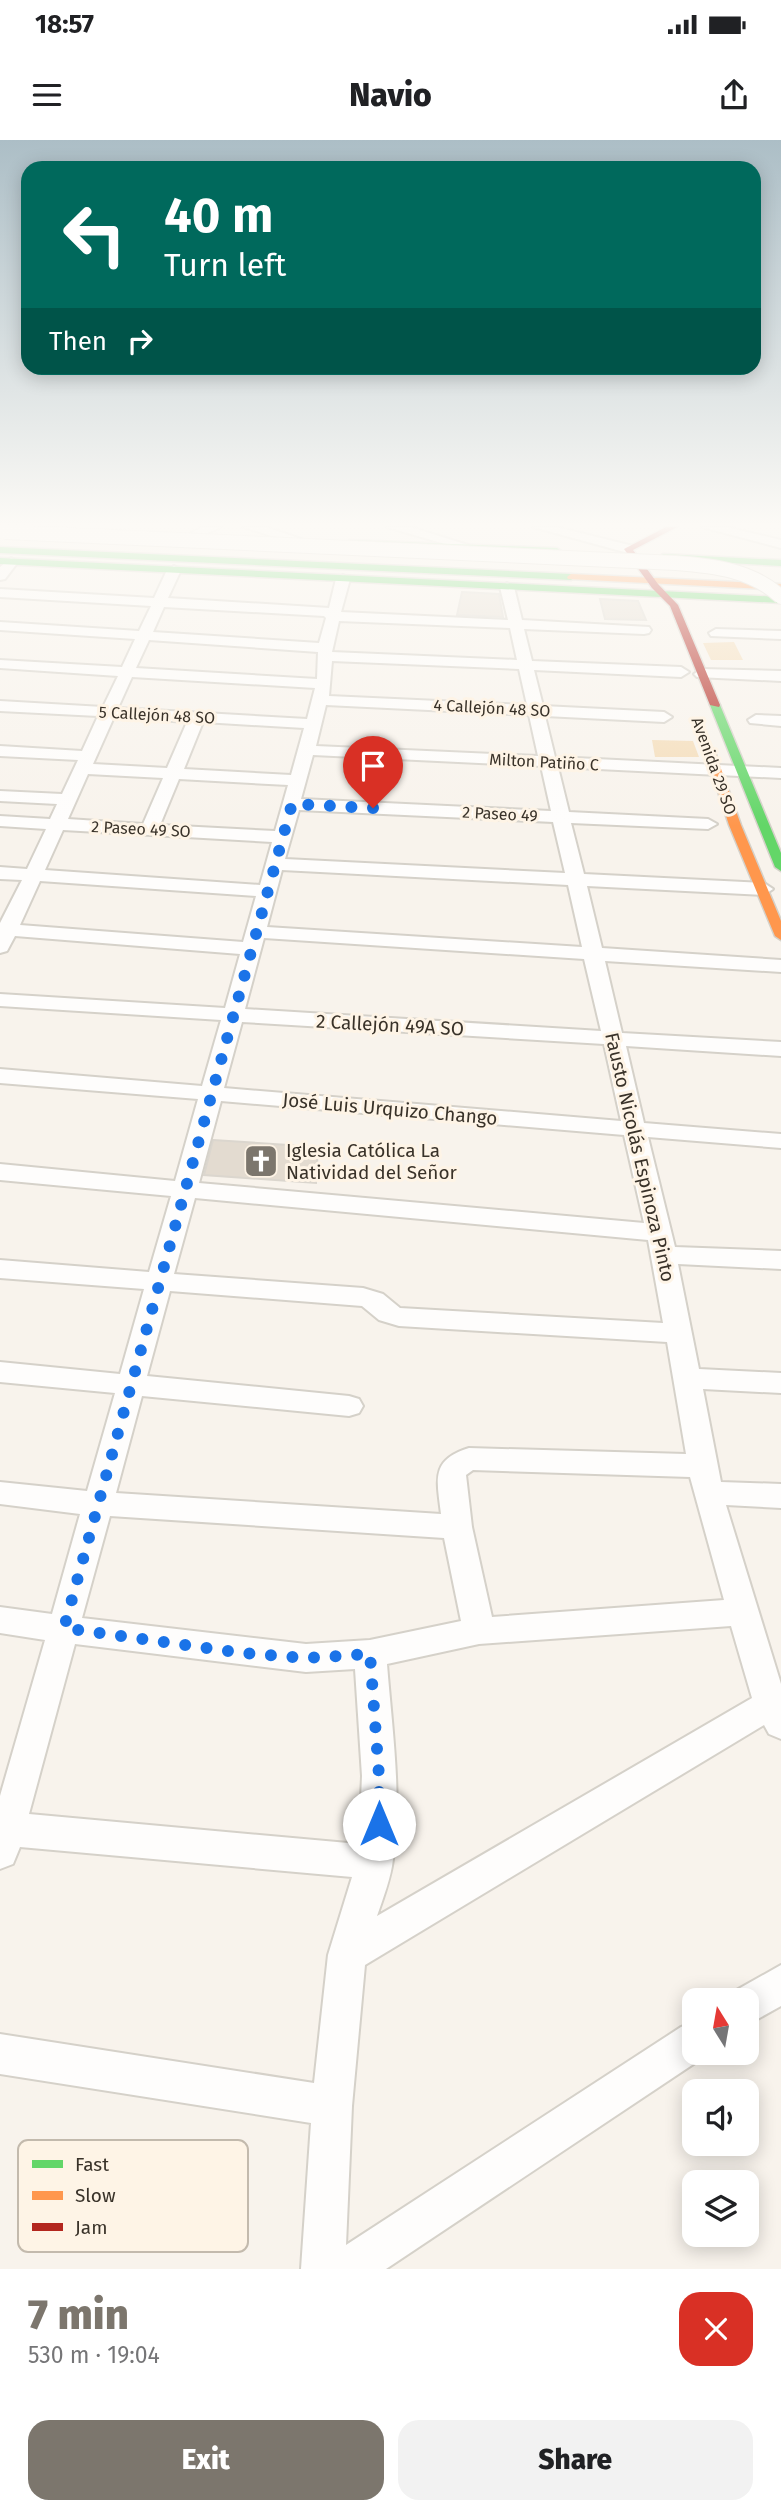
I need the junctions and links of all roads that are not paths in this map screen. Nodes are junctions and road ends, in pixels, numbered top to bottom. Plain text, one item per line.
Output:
1 (5, 626) edge
2 (148, 626) edge
3 (330, 626) edge
4 (516, 626) edge
5 (551, 626) edge
6 (665, 626) edge
7 (683, 626) edge
8 (644, 630) dead end
9 (667, 632) dead end
10 (716, 633) dead end
11 (781, 635) edge
12 (144, 636) junction
13 (325, 652) junction
14 (674, 652) dead end
15 (0, 664) edge
16 (525, 664) junction
17 (127, 671) junction
18 (702, 674) junction
19 (781, 676) edge
20 (683, 678) joint
21 (322, 692) junction
22 (0, 706) edge
23 (536, 710) junction
24 (108, 712) junction
25 (664, 716) dead end
26 (197, 718) junction
27 (756, 720) dead end
28 (781, 721) edge
29 (313, 724) junction
30 (702, 731) dead end
31 (306, 750) junction
32 (0, 751) edge
33 (85, 762) junction
34 (548, 762) junction
35 (716, 769) junction
36 (741, 771) junction
37 (781, 773) edge
38 (172, 774) junction
39 (295, 792) junction
40 (0, 796) edge
41 (68, 799) junction
42 (562, 818) junction
43 (0, 821) edge
44 (57, 824) junction
45 (708, 824) dead end
46 (149, 830) junction
47 (282, 837) junction
48 (275, 864) junction
49 (781, 867) edge
50 (0, 873) edge
51 (33, 874) junction
52 (576, 878) junction
53 (764, 889) junction
54 (267, 891) junction
55 (3, 935) edge
56 (781, 936) edge
57 (254, 941) junction
58 (593, 954) junction
59 (781, 966) edge
60 (0, 1000) edge
61 (233, 1016) junction
62 (614, 1039) junction
63 (781, 1049) edge
64 (0, 1076) edge
65 (211, 1095) junction
66 (635, 1129) junction
67 (781, 1141) edge
68 (0, 1172) edge
69 (185, 1190) junction
70 (662, 1244) junction
71 (781, 1260) edge
72 (0, 1269) edge
73 (159, 1283) junction
74 (679, 1333) junction
75 (0, 1372) edge
76 (688, 1378) junction
77 (781, 1383) edge
78 (130, 1387) junction
79 (349, 1406) dead end
80 (706, 1479) junction
81 (0, 1493) edge
82 (781, 1496) edge
83 (98, 1504) junction
84 (457, 1527) junction
85 (741, 1612) junction
86 (0, 1620) edge
87 (64, 1628) junction
88 (479, 1631) junction
89 (370, 1654) junction
90 (777, 1709) edge
91 (9, 1793) edge
92 (4, 1840) edge
93 (375, 1863) junction
94 (347, 1955) junction
95 (781, 1984) edge
96 (760, 1998) edge
97 (682, 2050) edge
98 (0, 2054) edge
99 (332, 2106) junction
100 (323, 2269) edge
101 (348, 2269) edge

1 - 12 street
2 - 12 street
3 - 13 street
4 - 16 street, Fausto Nicolás Espinoza Pinto
5 - 8 street
6 - 9 main road, Avenida 29 SO
7 - 18 main road, Avenida 29 SO
10 - 11 street
12 - 13 street
12 - 17 street
13 - 16 street
13 - 21 street
14 - 20 main road
15 - 17 street, 4 Callejón 48 SO
16 - 20 street
16 - 23 street, Fausto Nicolás Espinoza Pinto
17 - 21 street, 4 Callejón 48 SO
17 - 24 street
18 - 19 street
18 - 36 main road, Avenida 29 SO
21 - 23 street, 4 Callejón 48 SO
21 - 29 street
22 - 24 street, 5 Callejón 48 SO
23 - 25 street, 4 Callejón 48 SO
23 - 34 street, Fausto Nicolás Espinoza Pinto
24 - 26 street, 5 Callejón 48 SO
24 - 33 street
26 - 29 street, 5 Callejón 48 SO
26 - 38 street
27 - 28 street
29 - 31 street
30 - 35 main road, Avenida 29 SO
31 - 34 street, Milton Patiño C
31 - 39 street
32 - 33 street, 2 Paseo 49
33 - 38 street, 2 Paseo 49
33 - 41 street
34 - 35 street, Milton Patiño C
34 - 42 street, Fausto Nicolás Espinoza Pinto
35 - 36 street, Milton Patiño C
35 - 53 main road, Avenida 29 SO
36 - 37 street, Milton Patiño C
36 - 49 main road, Avenida 29 SO
38 - 39 street, 2 Paseo 49
38 - 46 street
39 - 42 street, 2 Paseo 49
39 - 47 street
40 - 41 street
41 - 44 street
42 - 45 street, 2 Paseo 49
42 - 52 street, Fausto Nicolás Espinoza Pinto
43 - 44 street, 2 Paseo 49 SO
44 - 46 street, 2 Paseo 49 SO
44 - 51 street
46 - 47 street, 2 Paseo 49 SO
47 - 48 street
48 - 52 street
48 - 54 street
50 - 51 street
51 - 54 street
51 - 55 street
52 - 53 street
52 - 58 street, Fausto Nicolás Espinoza Pinto
53 - 56 main road, Avenida 29 SO
54 - 57 street
55 - 57 street
57 - 58 street
57 - 61 street
58 - 59 street
58 - 62 street, Fausto Nicolás Espinoza Pinto
60 - 61 street, 2 Callejón 49A SO
61 - 62 street, 2 Callejón 49A SO
61 - 65 street
62 - 63 street, 2 Callejón 49A SO
62 - 66 street, Fausto Nicolás Espinoza Pinto
64 - 65 street, José Luis Urquizo Chango
65 - 66 street, José Luis Urquizo Chango
65 - 69 street
66 - 67 street, José Luis Urquizo Chango
66 - 70 street, Fausto Nicolás Espinoza Pinto
68 - 69 street
69 - 70 street
69 - 73 street
70 - 71 street
70 - 74 street, Fausto Nicolás Espinoza Pinto
72 - 73 street
73 - 74 street
73 - 78 street
74 - 76 street, Fausto Nicolás Espinoza Pinto
75 - 78 street
76 - 77 street
76 - 80 street, Fausto Nicolás Espinoza Pinto
78 - 79 street
78 - 83 street
80 - 82 street
80 - 84 street
80 - 85 street, Fausto Nicolás Espinoza Pinto
81 - 83 street
83 - 84 street
83 - 87 street
84 - 88 street
85 - 88 street
85 - 90 street, Fausto Nicolás Espinoza Pinto
86 - 87 street
87 - 89 street
87 - 91 street
88 - 89 street
89 - 93 street
90 - 94 street
91 - 92 street
92 - 93 street
93 - 94 street
94 - 99 street
95 - 96 street
97 - 101 street
98 - 99 street
99 - 100 street

